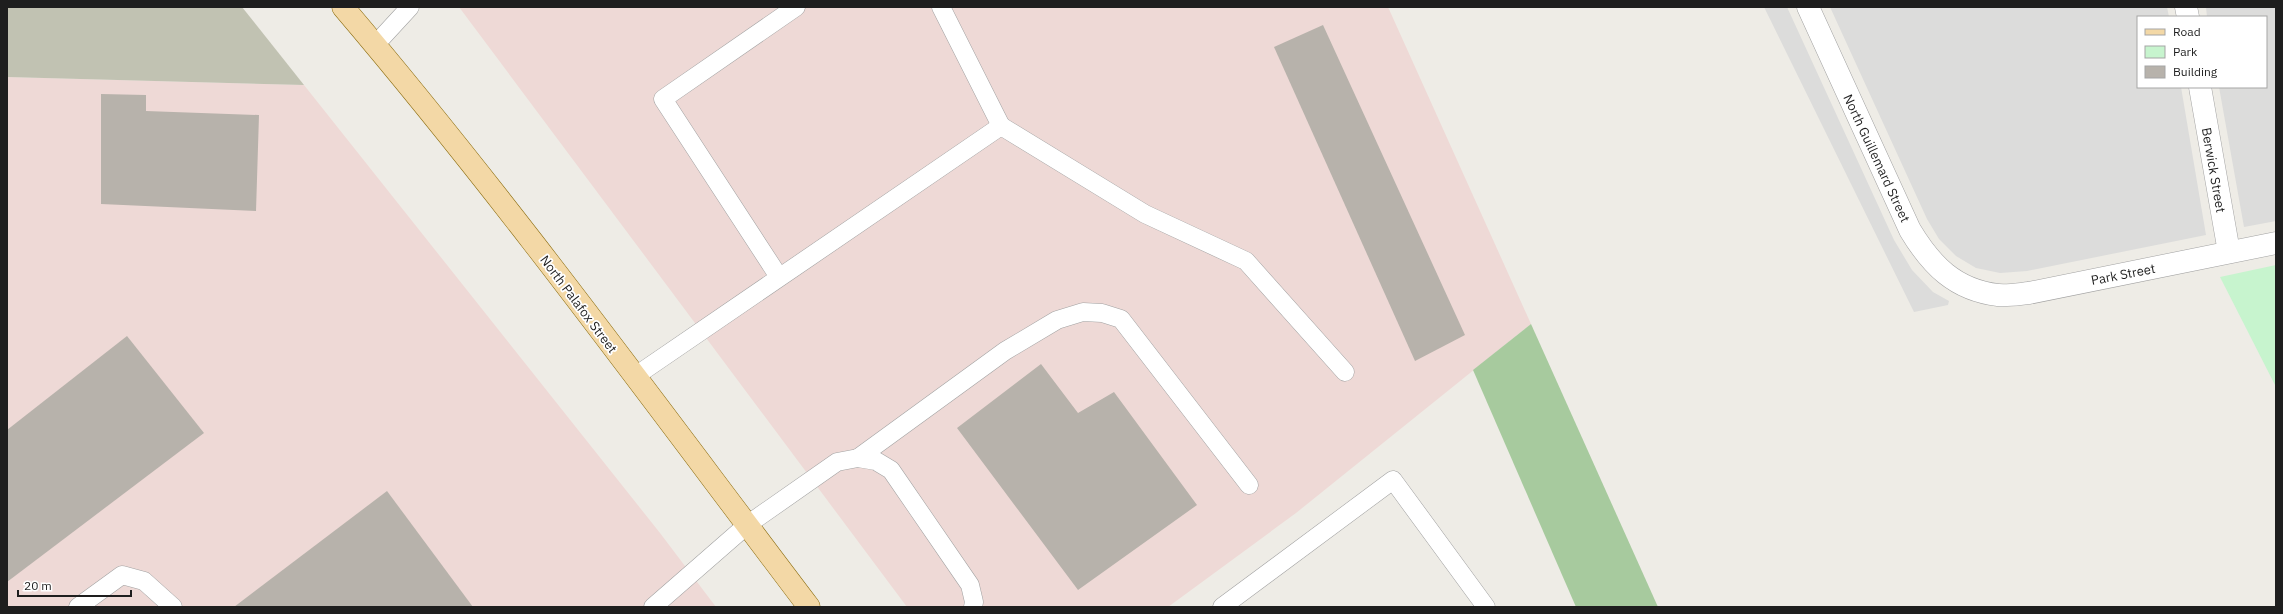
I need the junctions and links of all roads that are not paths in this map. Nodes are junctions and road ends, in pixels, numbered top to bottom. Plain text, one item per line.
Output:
1 (343, 7) edge
2 (410, 7) edge
3 (796, 7) edge
4 (941, 7) edge
5 (1808, 7) edge
6 (375, 45) junction
7 (2200, 88) edge
8 (1001, 126) junction
9 (2276, 243) edge
10 (2229, 252) junction
11 (780, 277) junction
12 (1970, 289) joint
13 (1346, 372) dead end
14 (634, 377) junction
15 (858, 458) junction
16 (1249, 485) dead end
17 (747, 525) junction
18 (78, 607) edge
19 (173, 607) edge
20 (653, 607) edge
21 (809, 607) edge
22 (973, 607) edge
23 (1222, 607) edge
24 (1486, 607) edge

1 - 6 main road, North Palafox Street
2 - 6 lane
3 - 11 lane
4 - 8 lane
5 - 12 street, North Guillemard Street
6 - 14 main road, North Palafox Street
7 - 10 street, Berwick Street
8 - 11 lane
8 - 13 lane
9 - 10 street, Park Street
10 - 12 street, Park Street
11 - 14 lane
14 - 17 main road, North Palafox Street
15 - 16 lane
15 - 17 lane
15 - 22 lane
17 - 20 lane
17 - 21 main road, North Palafox Street
18 - 19 lane
23 - 24 lane

